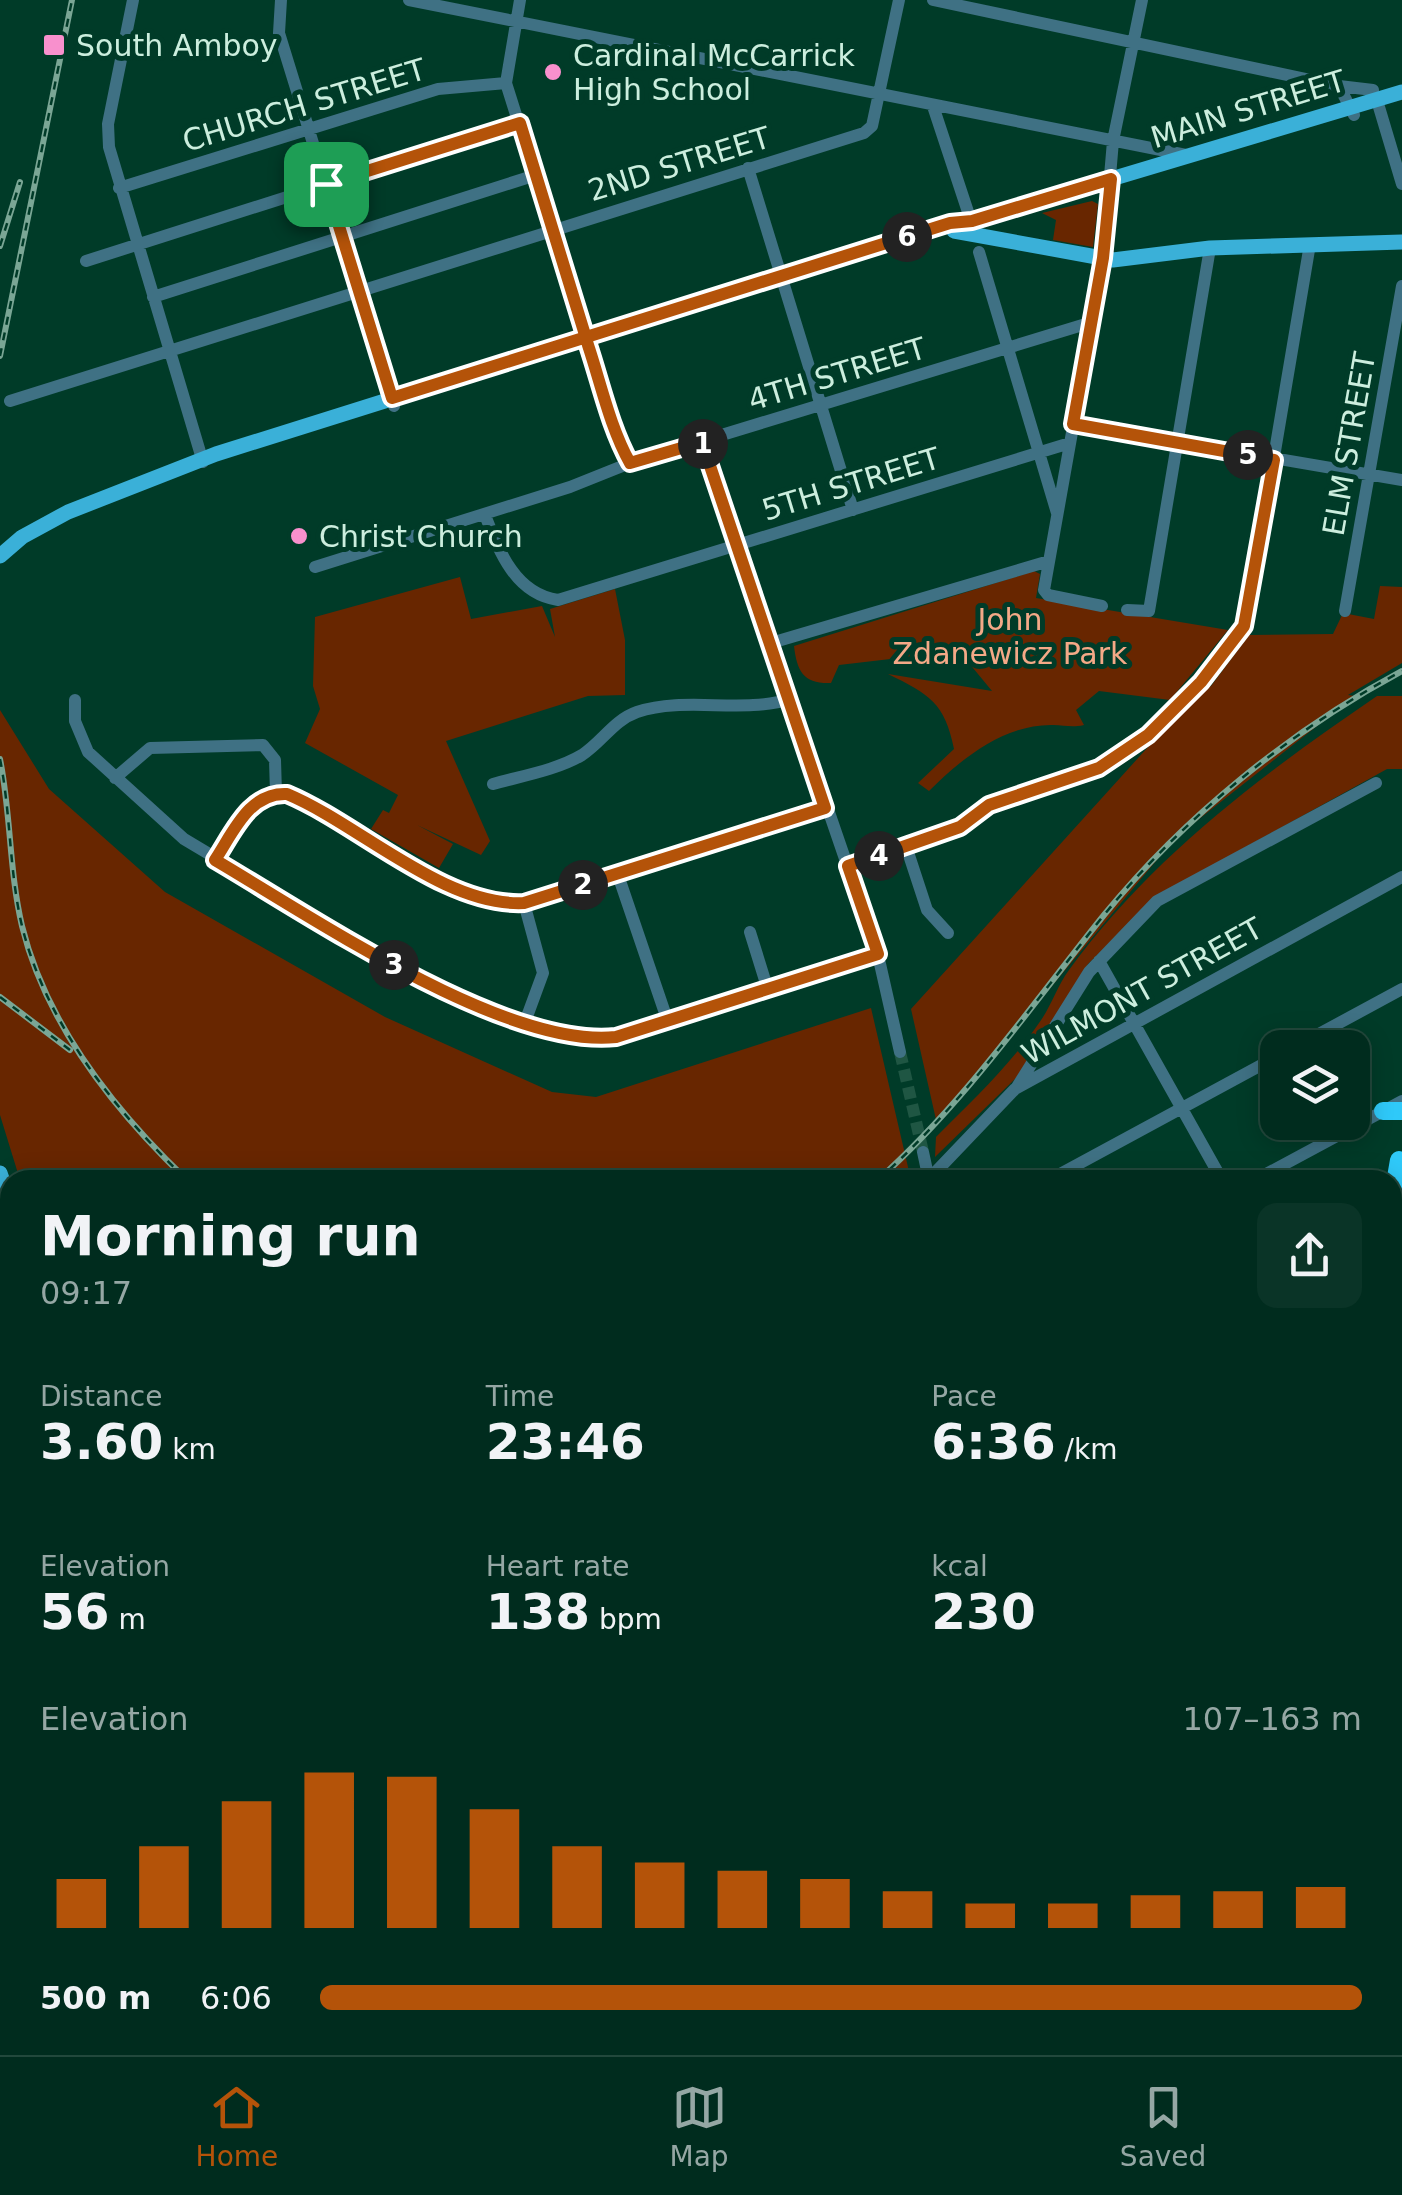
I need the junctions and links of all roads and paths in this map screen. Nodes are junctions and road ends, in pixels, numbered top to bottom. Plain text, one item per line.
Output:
1 (133, 0) edge
2 (282, 0) edge
3 (410, 0) edge
4 (520, 0) edge
5 (898, 0) edge
6 (934, 0) edge
7 (1142, 0) edge
8 (515, 22) junction
9 (1133, 43) junction
10 (506, 83) junction
11 (1340, 86) junction
12 (1373, 90) dead end
13 (1402, 92) edge
14 (879, 95) junction
15 (1402, 100) edge
16 (933, 106) junction
17 (1379, 107) junction
18 (1352, 111) junction
19 (520, 123) junction
20 (308, 128) junction
21 (1114, 141) junction
22 (1189, 156) junction
23 (748, 168) junction
24 (536, 175) junction
25 (1111, 179) junction
26 (326, 184) junction
27 (1402, 184) edge
28 (119, 188) junction
29 (972, 221) junction
30 (552, 230) junction
31 (954, 231) junction
32 (341, 236) junction
33 (1402, 242) edge
34 (136, 244) junction
35 (1310, 244) junction
36 (983, 245) junction
37 (1210, 248) junction
38 (1103, 258) junction
39 (86, 261) dead end
40 (782, 281) junction
41 (1402, 286) edge
42 (358, 290) junction
43 (152, 297) junction
44 (1090, 322) junction
45 (587, 342) junction
46 (1008, 346) junction
47 (168, 351) junction
48 (10, 401) dead end
49 (393, 402) junction
50 (822, 405) junction
51 (1073, 424) junction
52 (702, 442) junction
53 (1177, 442) junction
54 (1070, 443) junction
55 (1039, 452) junction
56 (1274, 460) junction
57 (203, 462) junction
58 (630, 463) junction
59 (1370, 476) junction
60 (1402, 480) edge
61 (853, 510) junction
62 (485, 515) junction
63 (1058, 515) junction
64 (737, 546) junction
65 (0, 556) edge
66 (1049, 562) junction
67 (314, 567) dead end
68 (1102, 606) dead end
69 (1128, 610) dead end
70 (1345, 611) dead end
71 (771, 642) junction
72 (792, 699) junction
73 (75, 700) dead end
74 (115, 778) junction
75 (1376, 782) dead end
76 (493, 784) dead end
77 (276, 793) junction
78 (825, 808) junction
79 (906, 846) junction
80 (215, 860) junction
81 (848, 866) junction
82 (618, 874) junction
83 (1402, 877) edge
84 (524, 903) junction
85 (750, 932) dead end
86 (948, 934) dead end
87 (878, 954) junction
88 (1099, 960) junction
89 (1402, 989) edge
90 (768, 990) junction
91 (667, 1020) junction
92 (525, 1022) junction
93 (1136, 1022) junction
94 (1326, 1030) edge
95 (900, 1052) tunnel mouth
96 (1260, 1065) edge
97 (1015, 1090) junction
98 (1402, 1101) edge
99 (1183, 1106) junction
100 (1392, 1111) edge
101 (923, 1152) tunnel mouth
102 (927, 1170) edge
103 (938, 1170) edge
104 (1067, 1170) edge
105 (1217, 1170) edge
106 (1275, 1170) edge

1 - 28 street
2 - 20 street
3 - 8 street
4 - 8 street
5 - 14 street
6 - 9 street
7 - 9 street
8 - 10 street
8 - 14 street
9 - 11 street
9 - 21 street
10 - 19 street
10 - 20 street, CHURCH STREET
11 - 12 street
11 - 18 street
13 - 18 main road, MAIN STREET
14 - 16 street
14 - 23 street, 2ND STREET
15 - 17 main road, MAIN STREET
16 - 21 street
16 - 29 street
17 - 18 main road, MAIN STREET
17 - 27 street
18 - 22 main road, MAIN STREET
18 - 25 main road, MAIN STREET
19 - 24 street
19 - 26 street
20 - 26 street
20 - 28 street, CHURCH STREET
21 - 22 street
21 - 25 street
22 - 25 main road, MAIN STREET
23 - 30 street, 2ND STREET
23 - 40 street
24 - 30 street
24 - 32 street
25 - 29 main road, MAIN STREET
25 - 38 street
26 - 32 street
26 - 34 street
28 - 34 street
29 - 31 main road, MAIN STREET
29 - 36 main road
29 - 40 main road, MAIN STREET
30 - 42 street, 2ND STREET
30 - 45 street
31 - 36 main road
31 - 40 main road, MAIN STREET
32 - 42 street
32 - 43 street
33 - 35 main road
34 - 39 street
34 - 43 street
35 - 37 main road
35 - 56 street
36 - 38 main road
36 - 46 street
37 - 38 main road
37 - 53 street
38 - 44 street
40 - 45 main road, MAIN STREET
40 - 50 street
41 - 59 street, ELM STREET
42 - 47 street, 2ND STREET
42 - 49 street
43 - 47 street
44 - 46 street, 4TH STREET
44 - 51 street
45 - 49 main road, MAIN STREET
45 - 58 street
46 - 50 street, 4TH STREET
46 - 55 street
47 - 48 street, 2ND STREET
47 - 57 street
49 - 57 main road, MAIN STREET
50 - 52 street, 4TH STREET
50 - 61 street
51 - 53 street
51 - 54 street
52 - 58 street, 4TH STREET
52 - 64 street
53 - 56 street
53 - 69 street
54 - 55 street, 5TH STREET
54 - 63 street
55 - 61 street, 5TH STREET
55 - 63 street
56 - 59 street
56 - 79 street
57 - 65 main road, MAIN STREET
58 - 62 street, 4TH STREET
59 - 60 street
59 - 70 street, ELM STREET
61 - 64 street, 5TH STREET
62 - 64 street, 5TH STREET
62 - 67 street, 4TH STREET
63 - 66 street
64 - 71 street
66 - 68 street
66 - 71 street
71 - 72 street
72 - 76 street
72 - 78 street
73 - 74 street
74 - 77 street
74 - 80 street
75 - 88 street
77 - 80 street
77 - 84 street
78 - 81 street
78 - 82 street
79 - 81 street
79 - 86 street
80 - 92 street
81 - 87 street
82 - 84 street
82 - 91 street
83 - 93 street, WILMONT STREET
84 - 92 street
85 - 90 street
87 - 90 street
87 - 95 street
88 - 93 street
88 - 97 street
89 - 94 street
90 - 91 street
91 - 92 street
93 - 97 street, WILMONT STREET
93 - 99 street
96 - 99 street
97 - 103 street, WILMONT STREET
98 - 100 street
99 - 104 street
99 - 105 street
100 - 106 street
101 - 102 street

